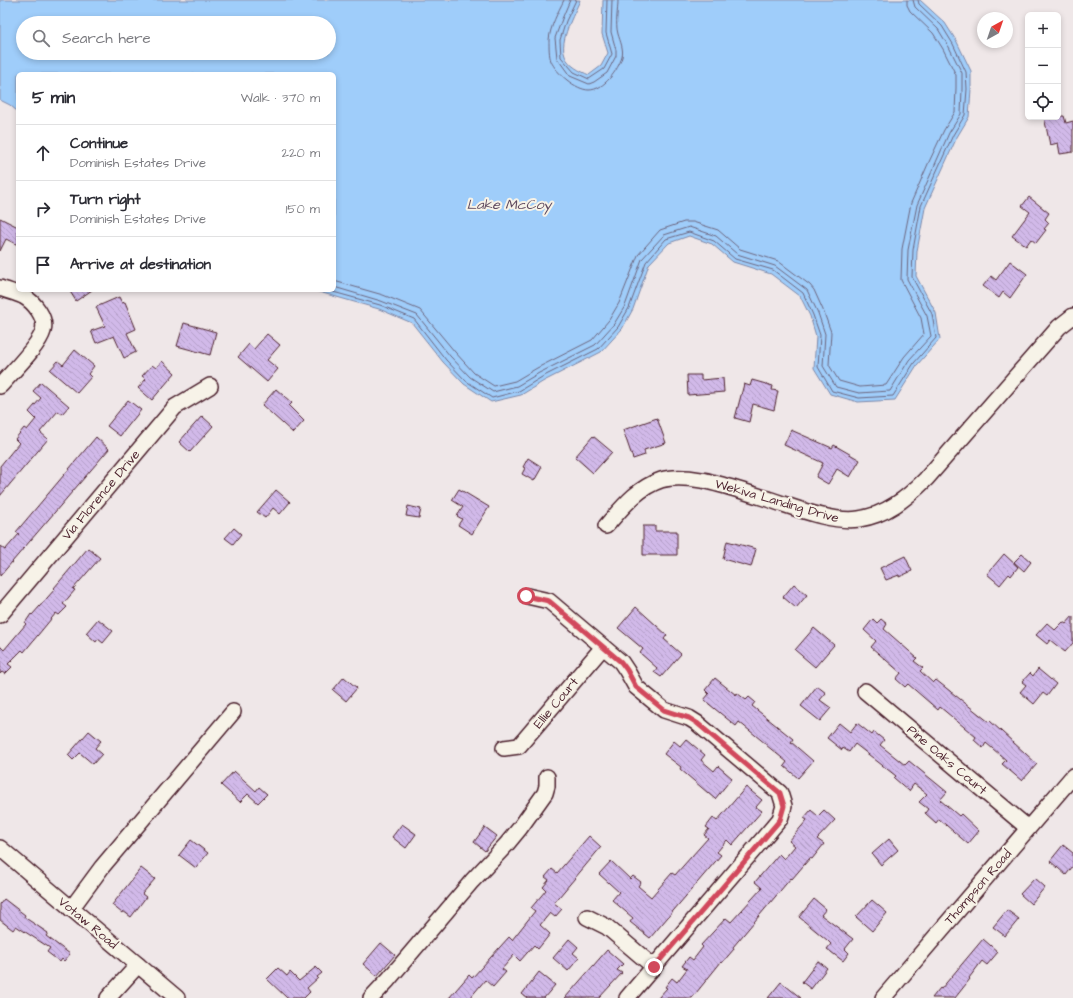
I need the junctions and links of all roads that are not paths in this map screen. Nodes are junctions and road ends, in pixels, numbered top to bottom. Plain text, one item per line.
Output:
1 (0, 288) edge
2 (1073, 316) edge
3 (0, 386) edge
4 (210, 386) dead end
5 (606, 526) dead end
6 (526, 596) dead end
7 (0, 615) edge
8 (603, 647) junction
9 (865, 691) dead end
10 (233, 712) dead end
11 (504, 748) dead end
12 (1073, 776) edge
13 (547, 777) dead end
14 (1028, 828) junction
15 (0, 848) edge
16 (71, 909) junction
17 (587, 917) dead end
18 (138, 965) junction
19 (654, 967) junction
20 (108, 998) edge
21 (177, 998) edge
22 (371, 998) edge
23 (627, 998) edge
24 (883, 998) edge

1 - 3 street
2 - 5 street, Wekiva Landing Drive
4 - 7 street, Via Florence Drive
6 - 8 street
8 - 11 street, Ellie Court
8 - 19 street
9 - 14 street, Pine Oaks Court
10 - 16 street
12 - 14 street, Thompson Road
13 - 22 street
14 - 24 street, Thompson Road
15 - 16 street, Votaw Road
16 - 18 street, Votaw Road
17 - 19 street
18 - 20 street
18 - 21 street, Votaw Road
19 - 23 street

